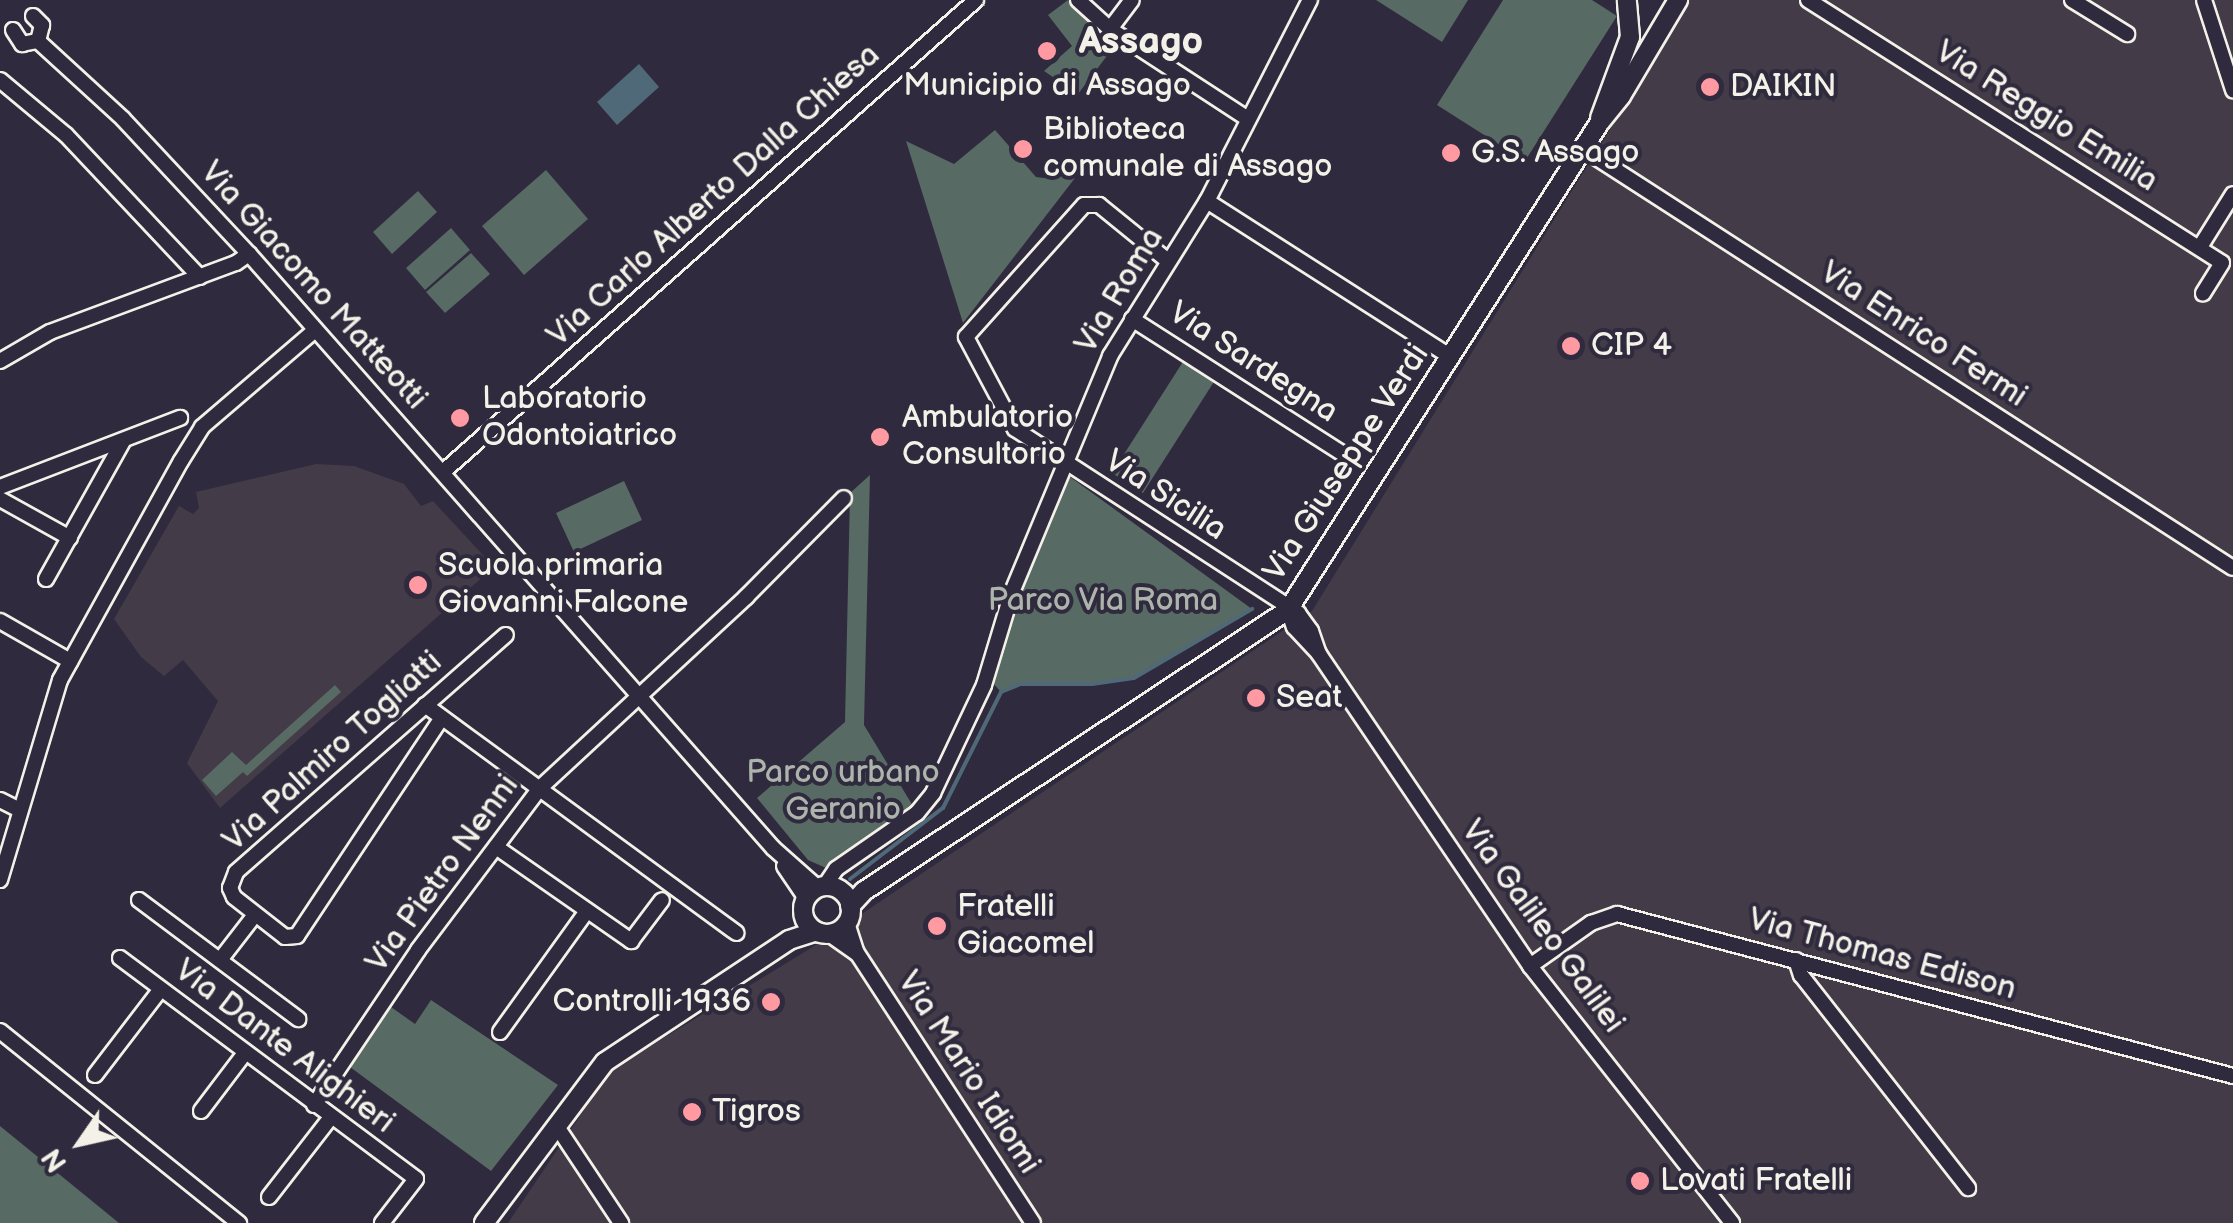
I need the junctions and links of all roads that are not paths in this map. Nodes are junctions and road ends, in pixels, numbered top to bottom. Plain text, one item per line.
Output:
1 (38, 0) edge
2 (976, 0) edge
3 (1078, 0) edge
4 (1132, 0) edge
5 (1310, 0) edge
6 (1627, 0) edge
7 (1678, 0) edge
8 (1808, 0) edge
9 (2072, 0) edge
10 (2204, 0) edge
11 (33, 16) junction
12 (1110, 29) junction
13 (6, 30) edge
14 (2127, 34) dead end
15 (38, 41) junction
16 (0, 80) edge
17 (2233, 90) edge
18 (1248, 119) junction
19 (1600, 122) junction
20 (1583, 149) junction
21 (2233, 194) edge
22 (1207, 201) junction
23 (2200, 247) junction
24 (250, 254) junction
25 (1168, 261) junction
26 (200, 277) junction
27 (2202, 294) dead end
28 (1132, 319) junction
29 (315, 330) junction
30 (1451, 357) junction
31 (0, 361) edge
32 (180, 418) dead end
33 (123, 441) junction
34 (1343, 454) dead end
35 (1062, 463) junction
36 (443, 472) junction
37 (0, 488) edge
38 (844, 498) dead end
39 (0, 499) edge
40 (70, 538) junction
41 (2233, 568) edge
42 (46, 579) dead end
43 (1288, 610) junction
44 (0, 621) edge
45 (506, 636) dead end
46 (70, 662) junction
47 (637, 694) junction
48 (425, 705) junction
49 (440, 719) junction
50 (541, 786) junction
51 (0, 800) edge
52 (18, 810) junction
53 (496, 846) junction
54 (1, 873) edge
55 (833, 898) junction
56 (139, 900) dead end
57 (662, 900) dead end
58 (588, 911) junction
59 (254, 916) junction
60 (817, 928) junction
61 (736, 932) dead end
62 (857, 953) junction
63 (120, 958) dead end
64 (220, 960) junction
65 (1796, 960) junction
66 (1530, 966) junction
67 (160, 989) junction
68 (298, 1019) dead end
69 (0, 1031) edge
70 (500, 1032) dead end
71 (245, 1053) junction
72 (95, 1074) dead end
73 (2233, 1076) edge
74 (314, 1104) junction
75 (200, 1111) dead end
76 (331, 1117) junction
77 (556, 1126) junction
78 (1968, 1188) dead end
79 (269, 1197) dead end
80 (239, 1223) edge
81 (382, 1223) edge
82 (484, 1223) edge
83 (621, 1223) edge
84 (1033, 1223) edge
85 (1732, 1223) edge

1 - 11 street
2 - 36 street, Via Carlo Alberto Dalla Chiesa
3 - 12 street
4 - 12 street
5 - 18 street, Via Roma
6 - 19 main road, Via Giuseppe Verdi
7 - 19 main road, Via Giuseppe Verdi
8 - 23 street, Via Reggio Emilia
9 - 14 street
10 - 17 street
11 - 13 street
11 - 15 street
12 - 18 street
13 - 15 street
15 - 24 street, Via Giacomo Matteotti
16 - 26 street
18 - 22 street, Via Roma
19 - 20 main road, Via Giuseppe Verdi
20 - 30 main road, Via Giuseppe Verdi
20 - 41 street, Via Enrico Fermi
21 - 23 street
22 - 25 street, Via Roma
22 - 30 street
23 - 27 street
24 - 26 street
24 - 29 street, Via Giacomo Matteotti
25 - 28 street, Via Roma
25 - 35 street, Via Sicilia
26 - 31 street
28 - 34 street, Via Sardegna
28 - 35 street, Via Roma
29 - 36 street, Via Giacomo Matteotti
29 - 46 street
30 - 43 main road, Via Giuseppe Verdi
32 - 33 street
33 - 37 street
33 - 40 street
35 - 43 street, Via Sicilia
35 - 55 street, Via Roma
36 - 47 street, Via Giacomo Matteotti
38 - 47 street, Via Pietro Nenni
39 - 40 street
40 - 42 street
43 - 55 main road, Via Giuseppe Verdi
43 - 66 street, Via Galileo Galilei
44 - 46 street
45 - 48 street, Via Palmiro Togliatti
46 - 52 street
47 - 50 street, Via Pietro Nenni
47 - 55 street, Via Giacomo Matteotti
48 - 49 street
48 - 59 street, Via Palmiro Togliatti
49 - 50 street
49 - 59 street, Via Palmiro Togliatti
50 - 53 street, Via Pietro Nenni
50 - 61 street
51 - 52 street
52 - 54 street
53 - 58 street
53 - 74 street, Via Pietro Nenni
55 - 60 main road
55 - 60 main road, Via Giuseppe Verdi
55 - 62 street, Via Mario Idiomi
56 - 64 street
57 - 58 street
58 - 70 street
59 - 64 street
60 - 62 street, Via Mario Idiomi
60 - 77 main road, Via Giuseppe Verdi
62 - 84 street, Via Mario Idiomi
63 - 67 street, Via Dante Alighieri
64 - 68 street
65 - 66 street, Via Thomas Edison
65 - 73 street, Via Thomas Edison
65 - 78 street
66 - 85 street, Via Galileo Galilei
67 - 71 street, Via Dante Alighieri
67 - 72 street
69 - 80 street
71 - 74 street, Via Dante Alighieri
71 - 75 street
74 - 76 street, Via Dante Alighieri
76 - 79 street
76 - 81 street, Via Dante Alighieri
77 - 82 main road, Via Giuseppe Verdi
77 - 83 street

